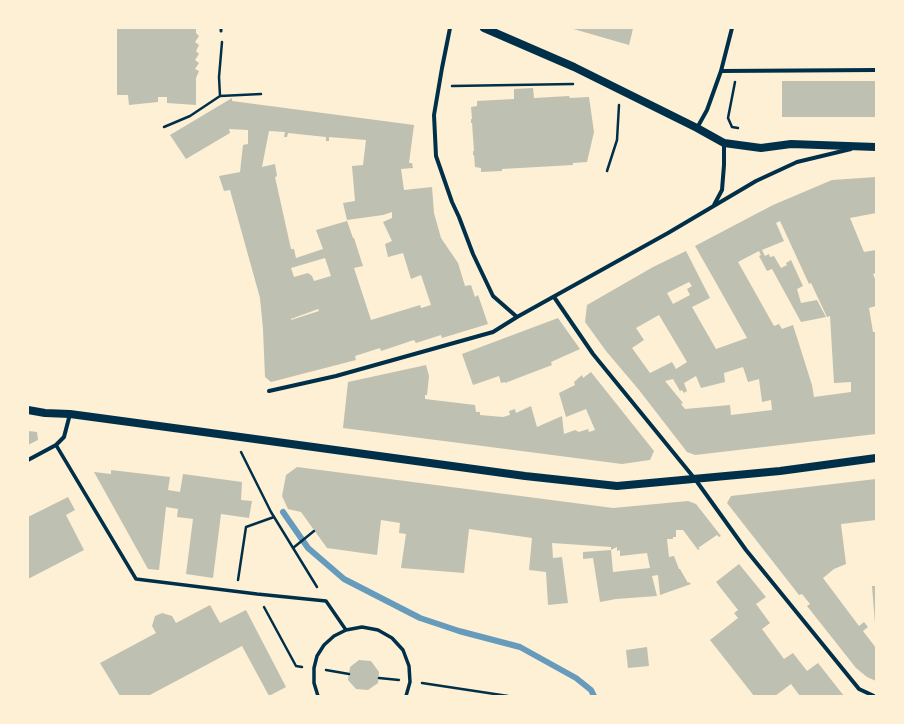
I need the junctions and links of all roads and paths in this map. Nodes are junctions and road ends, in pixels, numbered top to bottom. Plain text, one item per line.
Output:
1 (450, 28) edge
2 (484, 28) edge
3 (732, 28) edge
4 (222, 29) edge
5 (876, 70) edge
6 (722, 71) junction
7 (737, 71) junction
8 (607, 83) junction
9 (575, 84) dead end
10 (439, 86) junction
11 (261, 94) dead end
12 (220, 96) junction
13 (164, 127) dead end
14 (697, 128) junction
15 (745, 130) dead end
16 (724, 143) junction
17 (858, 146) junction
18 (876, 147) edge
19 (607, 171) dead end
20 (714, 206) junction
21 (554, 297) junction
22 (517, 317) junction
23 (269, 391) dead end
24 (28, 410) edge
25 (70, 414) junction
26 (233, 436) junction
27 (56, 444) junction
28 (876, 458) edge
29 (28, 460) edge
30 (695, 480) junction
31 (274, 517) junction
32 (314, 531) dead end
33 (293, 548) junction
34 (237, 592) junction
35 (257, 594) junction
36 (326, 601) junction
37 (346, 630) junction
38 (314, 668) junction
39 (349, 674) dead end
40 (379, 678) dead end
41 (410, 682) junction
42 (318, 696) edge
43 (406, 696) edge
44 (508, 696) edge
45 (874, 696) edge

1 - 10 street
2 - 8 main road
3 - 6 street
4 - 12 path
5 - 7 street
6 - 7 street
6 - 14 street
7 - 15 path
8 - 14 main road
8 - 19 path
9 - 10 path
10 - 22 street
11 - 12 path
12 - 13 path
14 - 16 main road
16 - 17 main road
16 - 20 street
17 - 18 main road
17 - 20 street
20 - 21 street
21 - 22 street
21 - 30 street
22 - 23 street
24 - 25 main road
25 - 26 main road
25 - 27 street
26 - 30 main road
26 - 31 path
27 - 29 street
27 - 34 street
28 - 30 main road
30 - 45 street
31 - 33 path
31 - 34 path
32 - 33 path
33 - 36 path
34 - 35 street
35 - 36 street
35 - 38 path
36 - 37 street
37 - 38 street
37 - 41 street
38 - 39 path
38 - 42 street
40 - 41 path
41 - 43 street
41 - 44 path

